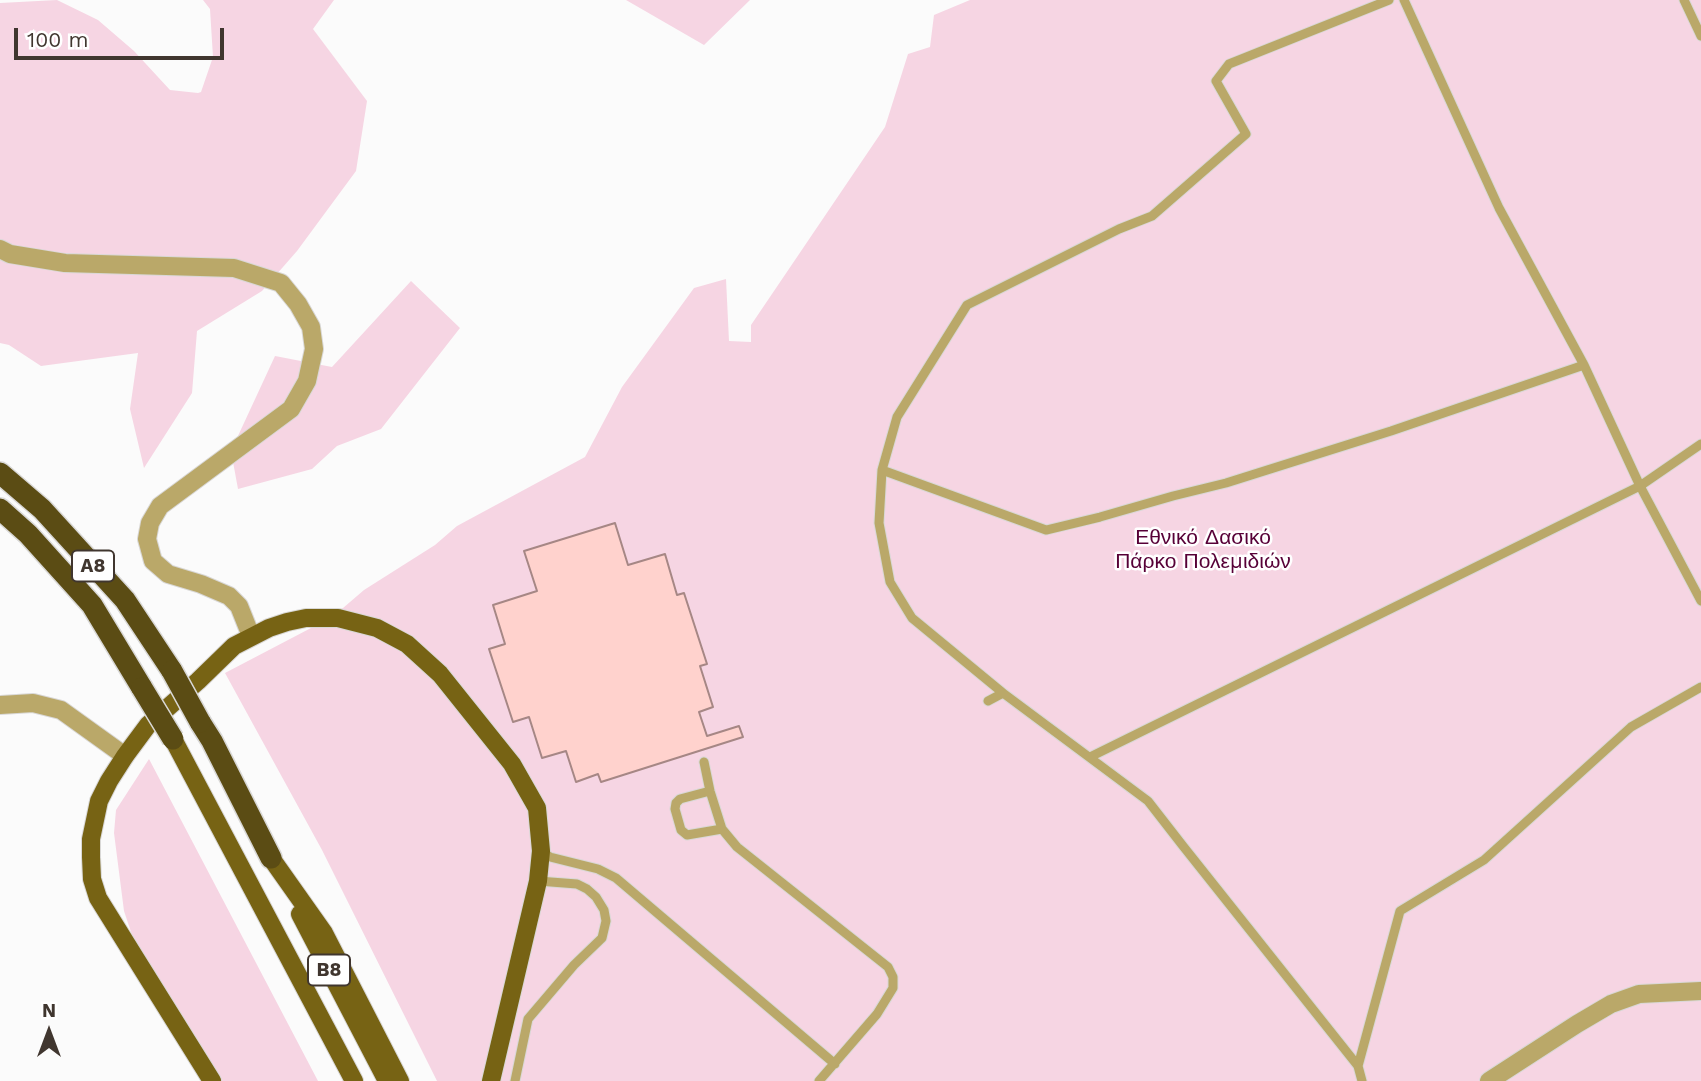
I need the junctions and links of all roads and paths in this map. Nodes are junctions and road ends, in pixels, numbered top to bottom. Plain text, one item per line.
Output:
1 (1389, 0) edge
2 (1404, 0) edge
3 (1684, 0) edge
4 (1701, 36) edge
5 (0, 249) edge
6 (1584, 365) junction
7 (1701, 444) edge
8 (882, 470) junction
9 (0, 473) edge
10 (1640, 486) junction
11 (0, 509) edge
12 (1701, 601) edge
13 (251, 636) junction
14 (172, 671) joint
15 (1701, 687) edge
16 (142, 688) joint
17 (1003, 693) junction
18 (988, 701) dead end
19 (0, 705) edge
20 (173, 739) joint
21 (125, 756) junction
22 (1090, 757) junction
23 (704, 762) dead end
24 (710, 791) junction
25 (722, 829) junction
26 (541, 851) junction
27 (271, 858) junction
28 (538, 881) junction
29 (268, 922) junction
30 (1701, 991) edge
31 (495, 1059) junction
32 (835, 1064) junction
33 (1358, 1066) junction
34 (212, 1081) edge
35 (345, 1081) edge
36 (354, 1081) edge
37 (387, 1081) edge
38 (400, 1081) edge
39 (484, 1081) edge
40 (491, 1081) edge
41 (515, 1081) edge
42 (820, 1081) edge
43 (1362, 1081) edge
44 (1489, 1081) edge

1 - 8 lane
2 - 6 lane
3 - 4 lane
5 - 13 street
6 - 8 lane
6 - 10 lane
7 - 10 lane
8 - 17 lane
9 - 14 highway, A8
10 - 12 lane
10 - 22 lane
11 - 16 highway, A8
13 - 21 main road
13 - 26 main road
14 - 27 highway, B8, bridge
15 - 33 lane
16 - 20 highway, B8, bridge
17 - 18 lane
17 - 22 lane
19 - 21 street
20 - 29 main road, B8
21 - 34 main road
22 - 33 lane
23 - 24 lane
24 - 25 lane
24 - 25 lane
25 - 32 lane
26 - 28 main road
26 - 32 lane
27 - 37 main road, B8
27 - 38 main road
28 - 31 main road
28 - 41 lane
29 - 35 main road
29 - 36 main road, B8
30 - 44 street
31 - 39 main road
31 - 40 main road
32 - 42 lane
33 - 43 lane

